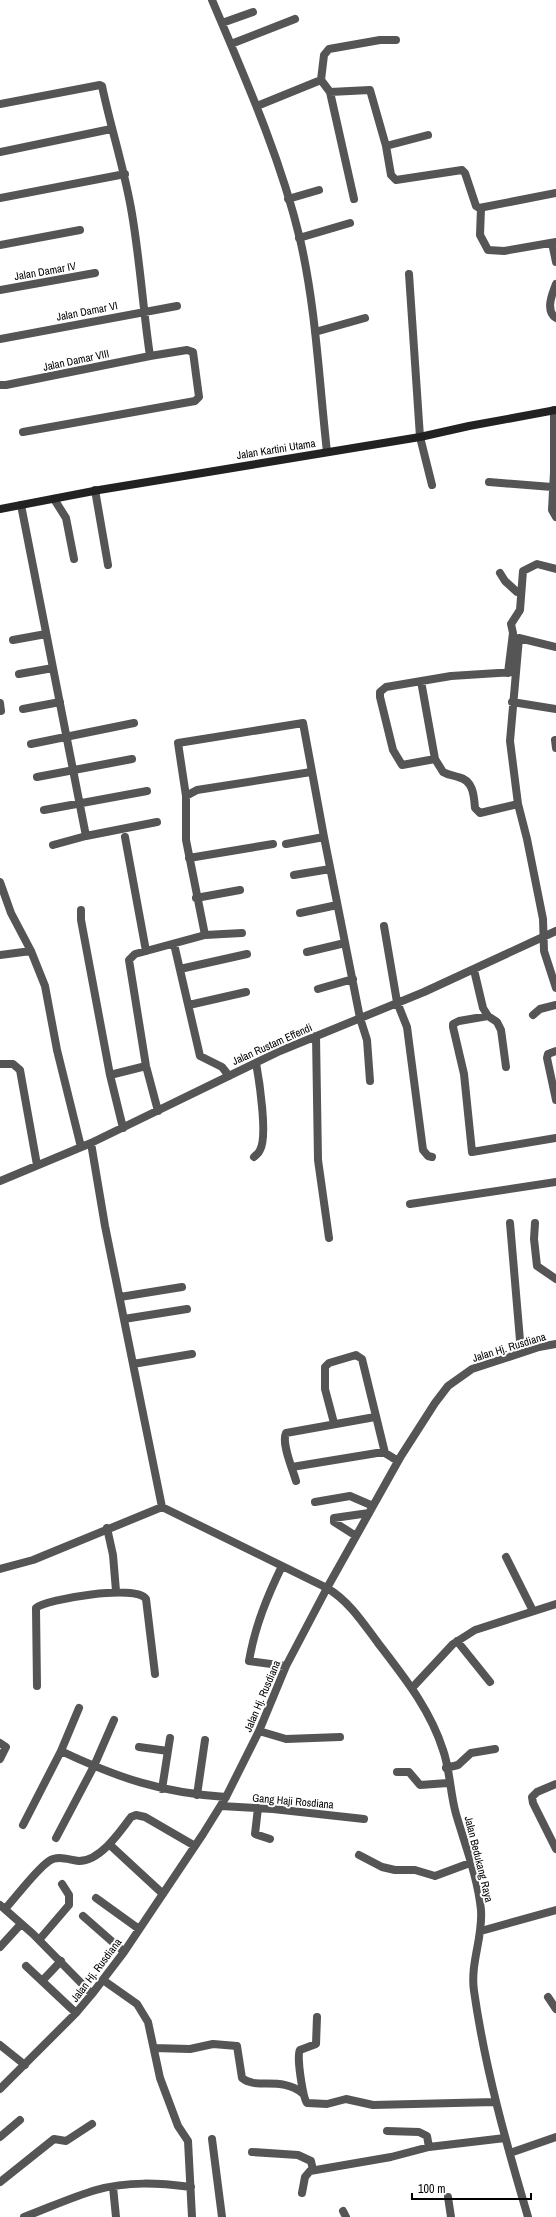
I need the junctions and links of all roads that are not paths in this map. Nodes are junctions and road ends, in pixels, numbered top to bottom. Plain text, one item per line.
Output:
1 (212, 0) edge
2 (252, 12) dead end
3 (295, 19) dead end
4 (222, 23) junction
5 (396, 40) dead end
6 (231, 44) junction
7 (321, 80) junction
8 (330, 92) junction
9 (0, 104) edge
10 (257, 106) junction
11 (111, 129) junction
12 (428, 135) dead end
13 (386, 146) junction
14 (0, 152) edge
15 (125, 174) junction
16 (319, 190) dead end
17 (556, 193) edge
18 (0, 198) edge
19 (288, 199) junction
20 (354, 199) dead end
21 (481, 208) junction
22 (350, 224) dead end
23 (80, 230) dead end
24 (299, 238) junction
25 (554, 242) edge
26 (0, 245) edge
27 (556, 262) edge
28 (95, 273) dead end
29 (409, 274) dead end
30 (556, 284) edge
31 (0, 290) edge
32 (178, 306) dead end
33 (143, 312) junction
34 (364, 318) dead end
35 (556, 318) edge
36 (314, 332) junction
37 (0, 339) edge
38 (150, 356) junction
39 (3, 385) edge
40 (555, 410) edge
41 (23, 432) dead end
42 (420, 437) junction
43 (327, 452) junction
44 (489, 482) dead end
45 (432, 485) dead end
46 (552, 487) junction
47 (95, 490) junction
48 (54, 499) junction
49 (21, 505) junction
50 (0, 509) edge
51 (556, 517) edge
52 (74, 559) dead end
53 (108, 565) dead end
54 (556, 569) edge
55 (500, 573) dead end
56 (521, 591) junction
57 (46, 634) junction
58 (13, 640) dead end
59 (556, 647) edge
60 (53, 668) junction
61 (512, 672) junction
62 (19, 674) dead end
63 (421, 682) junction
64 (60, 702) junction
65 (512, 702) junction
66 (23, 709) dead end
67 (556, 709) edge
68 (134, 723) dead end
69 (67, 736) junction
70 (31, 744) dead end
71 (132, 759) dead end
72 (435, 759) junction
73 (73, 770) junction
74 (312, 772) junction
75 (37, 777) dead end
76 (147, 791) dead end
77 (186, 796) junction
78 (80, 804) junction
79 (518, 804) junction
80 (44, 810) dead end
81 (157, 822) dead end
82 (86, 836) junction
83 (125, 837) dead end
84 (324, 837) junction
85 (273, 844) dead end
86 (286, 844) dead end
87 (54, 845) dead end
88 (190, 858) junction
89 (330, 869) junction
90 (294, 875) dead end
91 (0, 882) edge
92 (240, 890) dead end
93 (196, 898) junction
94 (338, 905) junction
95 (81, 910) dead end
96 (300, 913) dead end
97 (384, 926) dead end
98 (556, 931) edge
99 (242, 932) dead end
100 (205, 935) junction
101 (543, 936) junction
102 (345, 943) junction
103 (174, 944) junction
104 (31, 951) junction
105 (146, 951) junction
106 (307, 952) dead end
107 (247, 954) dead end
108 (0, 955) edge
109 (180, 969) junction
110 (474, 970) junction
111 (353, 980) junction
112 (556, 988) edge
113 (318, 989) dead end
114 (246, 992) dead end
115 (397, 1002) junction
116 (189, 1005) junction
117 (556, 1005) edge
118 (533, 1015) dead end
119 (488, 1016) junction
120 (360, 1018) junction
121 (316, 1036) junction
122 (556, 1051) edge
123 (256, 1063) junction
124 (0, 1064) edge
125 (146, 1066) junction
126 (506, 1067) dead end
127 (110, 1074) junction
128 (229, 1076) junction
129 (370, 1081) dead end
130 (556, 1100) edge
131 (158, 1111) junction
132 (123, 1128) junction
133 (556, 1138) edge
134 (91, 1143) junction
135 (81, 1147) junction
136 (254, 1157) dead end
137 (432, 1157) dead end
138 (37, 1165) junction
139 (0, 1181) edge
140 (556, 1182) edge
141 (410, 1204) dead end
142 (510, 1223) dead end
143 (535, 1223) dead end
144 (329, 1238) dead end
145 (556, 1279) edge
146 (182, 1287) dead end
147 (120, 1297) junction
148 (187, 1309) dead end
149 (124, 1319) junction
150 (556, 1344) edge
151 (522, 1352) junction
152 (192, 1354) dead end
153 (133, 1364) junction
154 (375, 1417) junction
155 (334, 1423) junction
156 (385, 1453) junction
157 (398, 1461) junction
158 (292, 1467) junction
159 (296, 1481) dead end
160 (315, 1502) dead end
161 (162, 1507) junction
162 (371, 1509) junction
163 (107, 1528) junction
164 (356, 1536) junction
165 (506, 1557) dead end
166 (282, 1566) junction
167 (0, 1569) edge
168 (327, 1588) junction
169 (116, 1591) junction
170 (556, 1604) edge
171 (533, 1611) junction
172 (457, 1641) junction
173 (286, 1666) junction
174 (154, 1674) dead end
175 (490, 1682) dead end
176 (37, 1686) dead end
177 (412, 1688) junction
178 (79, 1708) dead end
179 (114, 1720) dead end
180 (259, 1731) junction
181 (340, 1737) dead end
182 (170, 1738) dead end
183 (204, 1740) dead end
184 (0, 1743) edge
185 (139, 1747) dead end
186 (495, 1749) dead end
187 (61, 1751) junction
188 (168, 1751) junction
189 (0, 1760) edge
190 (94, 1766) junction
191 (446, 1768) junction
192 (397, 1772) dead end
193 (448, 1783) junction
194 (556, 1784) edge
195 (162, 1789) junction
196 (197, 1795) junction
197 (226, 1797) junction
198 (221, 1806) junction
199 (258, 1808) junction
200 (364, 1819) dead end
201 (23, 1825) dead end
202 (56, 1838) dead end
203 (270, 1839) dead end
204 (110, 1845) junction
205 (195, 1846) junction
206 (556, 1849) edge
207 (359, 1855) dead end
208 (470, 1863) junction
209 (62, 1884) dead end
210 (163, 1894) junction
211 (96, 1898) dead end
212 (2, 1907) edge
213 (556, 1910) edge
214 (83, 1916) dead end
215 (21, 1924) junction
216 (139, 1929) junction
217 (481, 1931) junction
218 (39, 1940) junction
219 (0, 1947) edge
220 (124, 1952) junction
221 (61, 1961) junction
222 (26, 1966) dead end
223 (103, 1980) junction
224 (42, 1981) junction
225 (92, 1994) junction
226 (548, 1997) dead end
227 (556, 2009) edge
228 (76, 2014) junction
229 (317, 2017) dead end
230 (0, 2045) edge
231 (154, 2048) junction
232 (25, 2065) junction
233 (0, 2089) edge
234 (302, 2093) junction
235 (495, 2102) junction
236 (20, 2120) dead end
237 (92, 2124) dead end
238 (387, 2131) dead end
239 (0, 2137) edge
240 (556, 2137) edge
241 (505, 2138) junction
242 (212, 2139) dead end
243 (429, 2147) junction
244 (252, 2152) dead end
245 (510, 2153) junction
246 (314, 2170) junction
247 (0, 2182) edge
248 (113, 2187) junction
249 (191, 2187) junction
250 (302, 2194) dead end
251 (448, 2197) dead end
252 (42, 2214) edge
253 (24, 2217) edge
254 (116, 2217) edge
255 (192, 2217) edge
256 (222, 2217) edge
257 (451, 2217) edge
258 (528, 2217) edge

1 - 4 street
2 - 4 street
3 - 6 street
4 - 6 street
5 - 7 street
6 - 10 street
7 - 8 street
7 - 10 street
8 - 13 street
8 - 20 street
9 - 11 street
10 - 19 street
11 - 14 street
11 - 15 street
12 - 13 street
13 - 21 street
15 - 18 street
15 - 33 street
16 - 19 street
17 - 21 street
19 - 24 street
21 - 25 street
22 - 24 street
23 - 26 street
24 - 36 street
25 - 27 street
28 - 31 street, Jalan Damar IV
29 - 42 street
30 - 35 street
32 - 33 street, Jalan Damar VI
33 - 37 street, Jalan Damar VI
33 - 38 street
34 - 36 street
36 - 43 street
38 - 39 street, Jalan Damar VIII
38 - 41 street, Jalan Damar VIII
40 - 42 street, Jalan Kartini Utama
40 - 46 street
42 - 43 street, Jalan Kartini Utama
42 - 45 street
43 - 47 street, Jalan Kartini Utama
44 - 46 street
46 - 51 street
47 - 48 street, Jalan Kartini Utama
47 - 53 street
48 - 49 street, Jalan Kartini Utama
48 - 52 street
49 - 50 street, Jalan Kartini Utama
49 - 57 street
54 - 56 street
55 - 56 street
56 - 61 street
57 - 58 street
57 - 60 street
59 - 61 street
60 - 62 street
60 - 64 street
61 - 63 street
61 - 65 street
63 - 72 street
63 - 72 street
64 - 66 street
64 - 69 street
65 - 67 street
65 - 79 street
68 - 69 street
69 - 70 street
69 - 73 street
71 - 73 street
72 - 79 street
73 - 75 street
73 - 78 street
74 - 77 street
74 - 77 street
74 - 84 street
76 - 78 street
77 - 88 street
78 - 80 street
78 - 82 street
79 - 101 street
81 - 82 street
82 - 87 street
83 - 105 street
84 - 86 street
84 - 89 street
85 - 88 street
88 - 93 street
89 - 90 street
89 - 94 street
91 - 104 street
92 - 93 street
93 - 100 street
94 - 96 street
94 - 102 street
95 - 127 street
97 - 115 street
98 - 101 street, Jalan Rustam Effendi
99 - 100 street
100 - 103 street
101 - 110 street, Jalan Rustam Effendi
101 - 112 street
102 - 106 street
102 - 111 street
103 - 105 street
103 - 109 street
104 - 108 street
104 - 135 street
105 - 125 street
107 - 109 street
109 - 116 street
110 - 115 street, Jalan Rustam Effendi
110 - 119 street
111 - 113 street
111 - 120 street
114 - 116 street
115 - 120 street, Jalan Rustam Effendi
115 - 137 street
116 - 128 street
117 - 118 street
119 - 126 street
119 - 133 street
120 - 121 street, Jalan Rustam Effendi
120 - 129 street
121 - 123 street, Jalan Rustam Effendi
121 - 144 street
122 - 130 street
123 - 128 street, Jalan Rustam Effendi
123 - 136 street
124 - 138 street
125 - 127 street
125 - 131 street
127 - 132 street
128 - 131 street, Jalan Rustam Effendi
131 - 132 street, Jalan Rustam Effendi
132 - 134 street, Jalan Rustam Effendi
134 - 135 street, Jalan Rustam Effendi
134 - 147 street
135 - 138 street, Jalan Rustam Effendi
138 - 139 street, Jalan Rustam Effendi
140 - 141 street
142 - 151 street
143 - 145 street
146 - 147 street
147 - 149 street
148 - 149 street
149 - 153 street
150 - 151 street, Jalan Hj. Rusdiana
151 - 157 street, Jalan Hj. Rusdiana
152 - 153 street
153 - 161 street
154 - 155 street
154 - 155 street
154 - 156 street
155 - 158 street
156 - 157 street
156 - 158 street
157 - 162 street, Jalan Hj. Rusdiana
158 - 159 street
160 - 162 street
161 - 163 street
161 - 166 street, Jalan Bedukang Raya
162 - 164 street, Jalan Hj. Rusdiana
162 - 164 street
163 - 167 street
163 - 169 street
164 - 168 street, Jalan Hj. Rusdiana
165 - 171 street
166 - 168 street, Jalan Bedukang Raya
166 - 173 street
168 - 173 street, Jalan Hj. Rusdiana
168 - 177 street, Jalan Bedukang Raya
169 - 174 street
169 - 176 street
170 - 171 street
171 - 172 street
172 - 175 street
172 - 177 street
173 - 180 street, Jalan Hj. Rusdiana
177 - 191 street, Jalan Bedukang Raya
178 - 187 street
179 - 190 street
180 - 181 street
180 - 197 street, Jalan Hj. Rusdiana
182 - 188 street
183 - 196 street
184 - 189 street
185 - 188 street
186 - 191 street
187 - 190 street
187 - 201 street
188 - 195 street
190 - 195 street
190 - 202 street
191 - 193 street, Jalan Bedukang Raya
192 - 193 street
193 - 208 street, Jalan Bedukang Raya
194 - 206 street
195 - 196 street
196 - 197 street
197 - 198 street, Jalan Hj. Rusdiana
198 - 199 street, Gang Haji Rosdiana
198 - 205 street, Jalan Hj. Rusdiana
199 - 200 street, Gang Haji Rosdiana
199 - 203 street
204 - 205 street
204 - 210 street
204 - 212 street
205 - 210 street, Jalan Hj. Rusdiana
207 - 208 street
208 - 217 street, Jalan Bedukang Raya
209 - 218 street
210 - 216 street, Jalan Hj. Rusdiana
211 - 216 street
212 - 215 street
213 - 217 street
214 - 220 street
215 - 218 street
215 - 219 street
216 - 220 street, Jalan Hj. Rusdiana
217 - 235 street, Jalan Bedukang Raya
218 - 221 street
220 - 223 street, Jalan Hj. Rusdiana
221 - 224 street
221 - 225 street
222 - 224 street
223 - 225 street, Jalan Hj. Rusdiana
223 - 231 street
224 - 228 street
225 - 228 street, Jalan Hj. Rusdiana
226 - 227 street
228 - 232 street, Jalan Hj. Rusdiana
229 - 234 street
230 - 232 street
231 - 234 street
231 - 249 street
232 - 233 street, Jalan Hj. Rusdiana
234 - 235 street
235 - 241 street, Jalan Bedukang Raya
236 - 239 street
237 - 247 street
238 - 243 street
240 - 245 street
241 - 243 street
241 - 245 street, Jalan Bedukang Raya
242 - 256 street
243 - 246 street
244 - 246 street
245 - 258 street, Jalan Bedukang Raya
246 - 250 street
248 - 249 street
248 - 252 street
248 - 254 street
249 - 255 street
251 - 257 street
252 - 253 street

